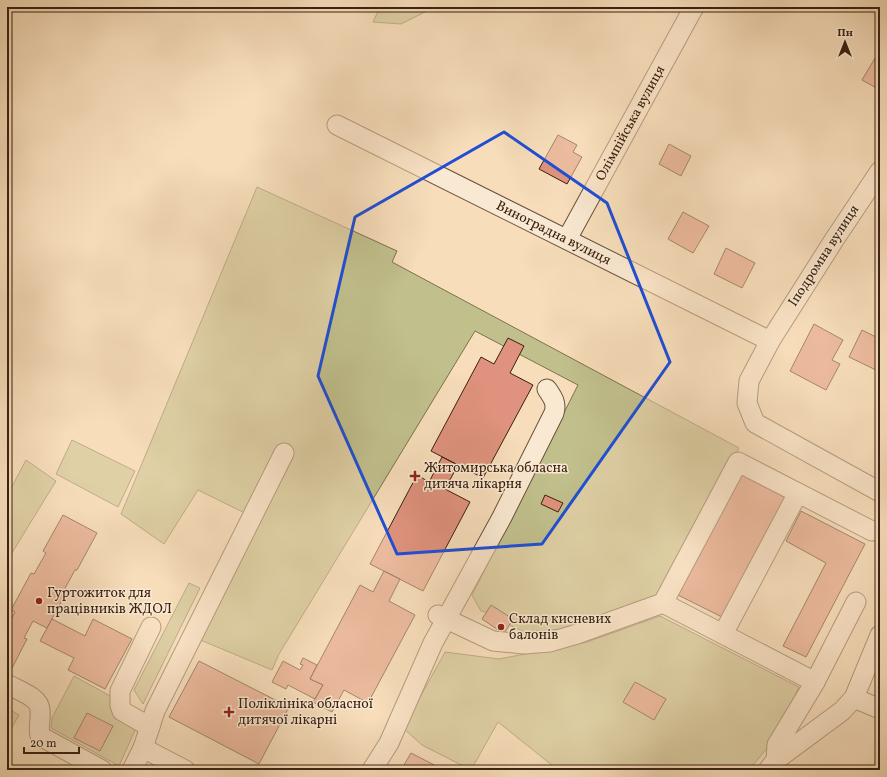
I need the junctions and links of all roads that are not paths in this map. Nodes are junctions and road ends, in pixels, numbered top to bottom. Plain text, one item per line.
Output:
1 (694, 7) edge
2 (337, 125) dead end
3 (880, 172) edge
4 (566, 239) junction
5 (770, 341) junction
6 (547, 389) dead end
7 (284, 453) dead end
8 (880, 492) edge
9 (798, 493) junction
10 (872, 531) dead end
11 (856, 602) dead end
12 (663, 603) junction
13 (442, 616) junction
14 (150, 628) dead end
15 (723, 634) junction
16 (880, 635) edge
17 (815, 682) junction
18 (7, 684) edge
19 (854, 698) junction
20 (880, 709) edge
21 (150, 727) junction
22 (143, 748) junction
23 (772, 765) edge
24 (102, 770) edge
25 (132, 770) edge
26 (185, 770) edge
27 (372, 770) edge

1 - 4 street, Олімпійська вулиця
2 - 4 street, Виноградна вулиця
3 - 5 street, Іподромна вулиця
4 - 5 street, Виноградна вулиця
5 - 8 street, Іподромна вулиця
6 - 13 street
7 - 21 street
9 - 10 street
9 - 12 street
9 - 15 street
11 - 17 street
12 - 13 street
12 - 15 street
13 - 27 street
14 - 21 street
15 - 17 street
16 - 19 street
17 - 23 street
18 - 24 street
19 - 20 street
19 - 23 street
21 - 22 street
22 - 25 street
22 - 26 street

